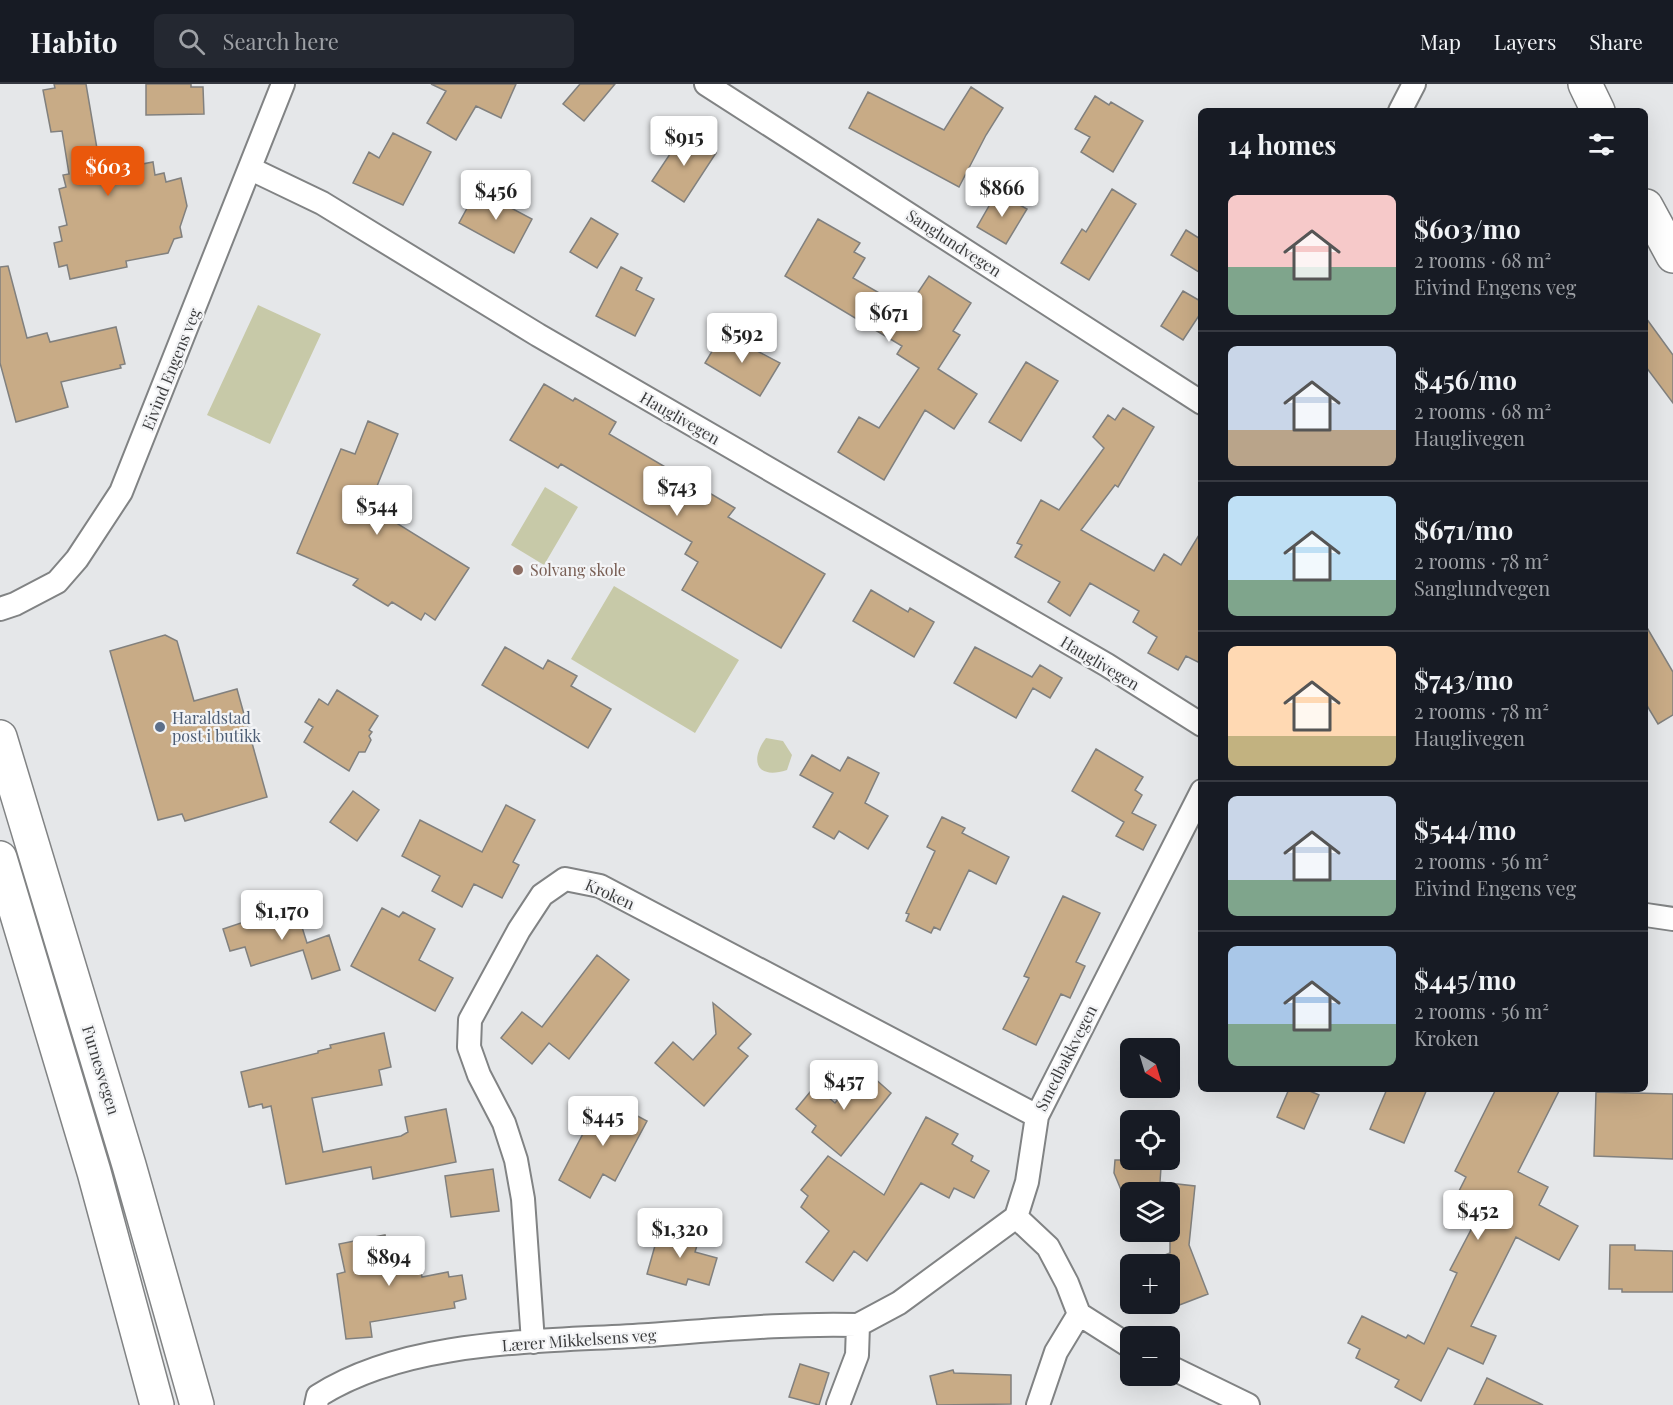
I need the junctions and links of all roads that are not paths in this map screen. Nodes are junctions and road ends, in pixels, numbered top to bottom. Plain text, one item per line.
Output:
1 (283, 84) edge
2 (706, 84) edge
3 (1414, 84) edge
4 (1585, 84) edge
5 (1402, 108) edge
6 (1597, 108) edge
7 (251, 169) junction
8 (1648, 210) edge
9 (1673, 255) edge
10 (1198, 400) edge
11 (0, 609) edge
12 (1198, 721) edge
13 (0, 737) edge
14 (1198, 799) edge
15 (0, 858) edge
16 (1648, 915) edge
17 (1673, 919) edge
18 (1037, 1116) junction
19 (1016, 1217) junction
20 (1079, 1314) junction
21 (858, 1325) junction
22 (1120, 1340) edge
23 (533, 1342) junction
24 (1180, 1372) edge
25 (158, 1405) edge
26 (197, 1405) edge
27 (316, 1405) edge
28 (838, 1405) edge
29 (1038, 1405) edge
30 (1248, 1405) edge

1 - 7 street, Eivind Engens veg
2 - 10 street, Sanglundvegen
3 - 5 street
4 - 6 main road
7 - 11 street, Eivind Engens veg
7 - 12 street, Hauglivegen
8 - 9 main road
13 - 26 main road, Furnesvegen
14 - 18 street, Smedbakkvegen
15 - 25 main road
16 - 17 street
18 - 19 street, Smedbakkvegen
18 - 23 street, Kroken
19 - 20 street
19 - 21 street
20 - 22 street
20 - 29 street
21 - 23 street, Lærer Mikkelsens veg
21 - 28 street
23 - 27 street, Lærer Mikkelsens veg
24 - 30 street

